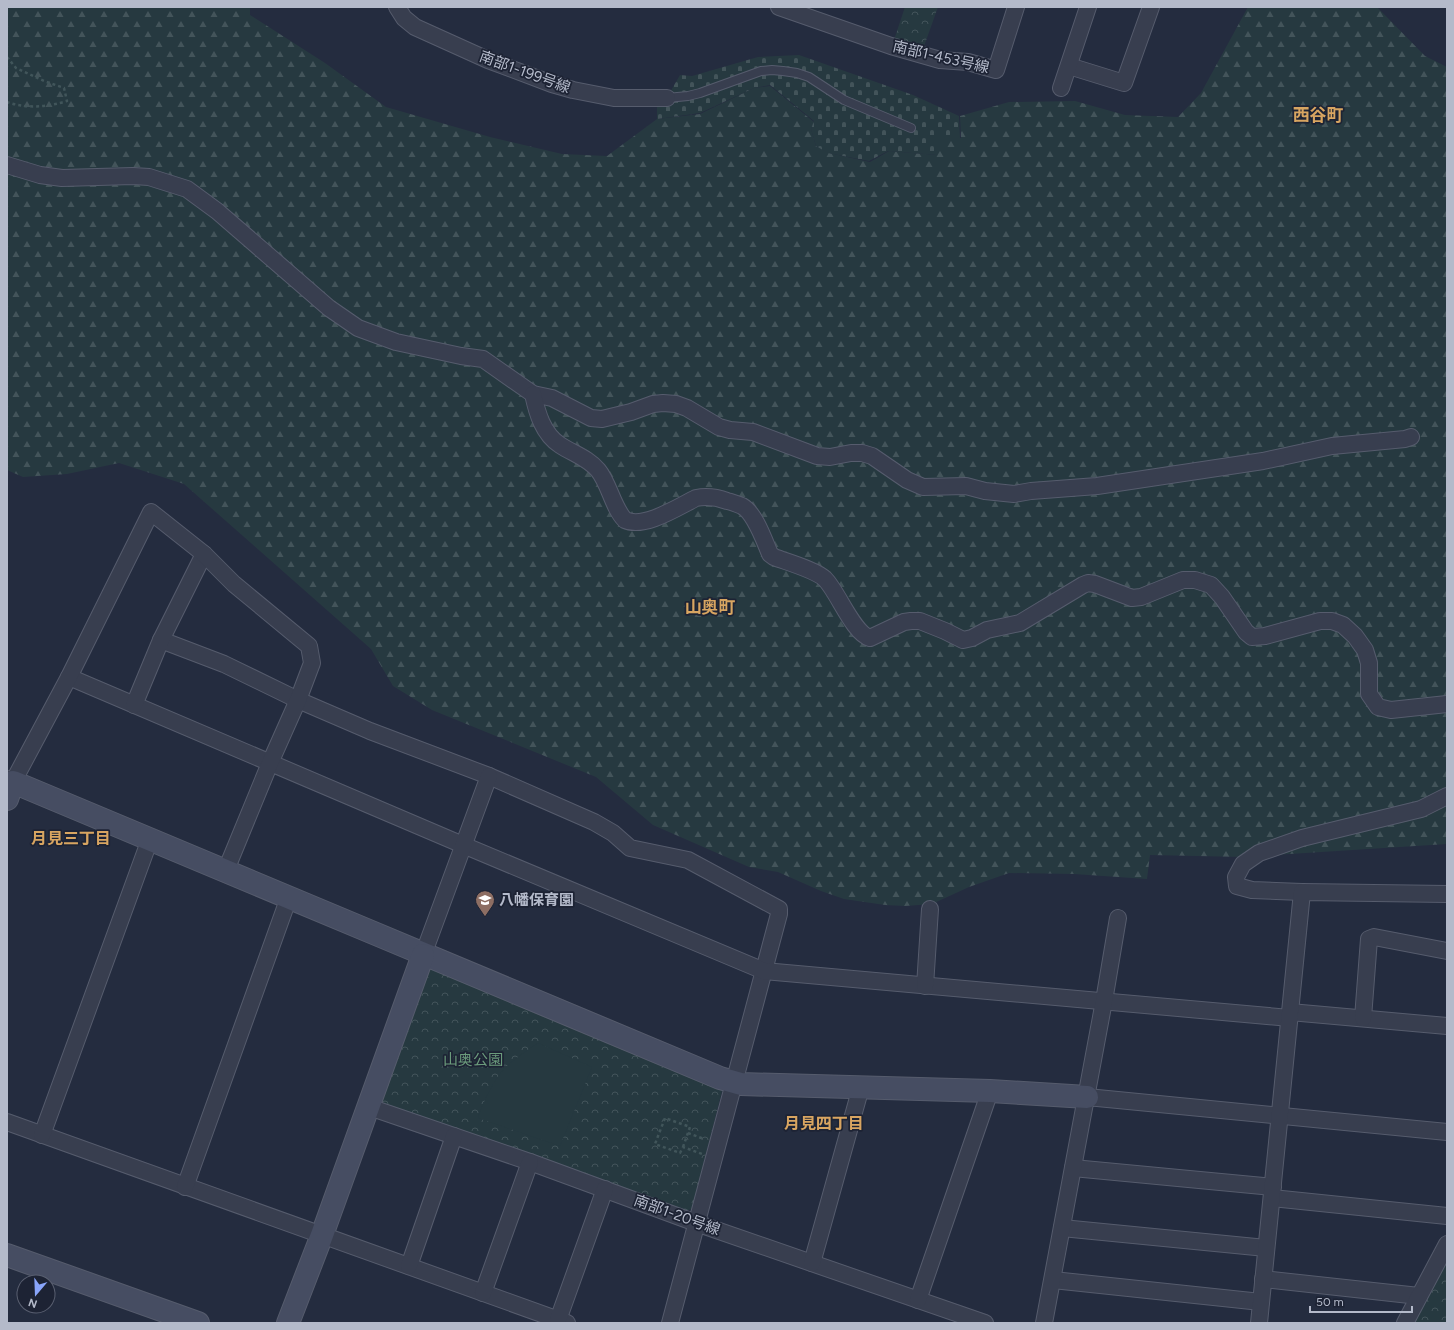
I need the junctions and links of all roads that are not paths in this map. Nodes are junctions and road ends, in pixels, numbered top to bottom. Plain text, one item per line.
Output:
1 (397, 7) edge
2 (779, 7) edge
3 (1088, 7) edge
4 (1152, 7) edge
5 (1012, 8) edge
6 (1069, 66) junction
7 (1061, 88) dead end
8 (667, 98) joint
9 (911, 128) dead end
10 (7, 165) edge
11 (533, 394) junction
12 (1411, 437) dead end
13 (204, 554) junction
14 (161, 640) junction
15 (69, 677) junction
16 (298, 700) junction
17 (1447, 704) edge
18 (134, 705) junction
19 (270, 763) junction
20 (489, 776) junction
21 (9, 787) edge
22 (1447, 796) edge
23 (150, 839) junction
24 (463, 845) junction
25 (226, 870) junction
26 (1302, 892) junction
27 (1447, 894) edge
28 (289, 897) junction
29 (930, 909) dead end
30 (1118, 918) dead end
31 (1447, 951) edge
32 (423, 955) junction
33 (764, 971) junction
34 (925, 986) junction
35 (1104, 1001) junction
36 (1290, 1015) junction
37 (1363, 1018) junction
38 (1447, 1026) edge
39 (734, 1082) junction
40 (861, 1086) junction
41 (990, 1091) junction
42 (1087, 1096) junction
43 (369, 1107) junction
44 (1280, 1116) junction
45 (7, 1122) edge
46 (1447, 1132) edge
47 (42, 1135) junction
48 (454, 1136) junction
49 (530, 1162) junction
50 (1073, 1168) junction
51 (185, 1186) junction
52 (604, 1189) junction
53 (1273, 1193) junction
54 (1447, 1216) edge
55 (696, 1223) junction
56 (1062, 1228) junction
57 (322, 1235) junction
58 (1447, 1244) edge
59 (1266, 1248) junction
60 (7, 1255) edge
61 (812, 1263) junction
62 (409, 1266) junction
63 (1263, 1279) junction
64 (1053, 1280) junction
65 (483, 1293) junction
66 (1419, 1296) junction
67 (918, 1300) junction
68 (1261, 1302) junction
69 (563, 1321) edge
70 (198, 1323) edge
71 (288, 1323) edge
72 (670, 1323) edge
73 (985, 1323) edge
74 (1044, 1323) edge
75 (1259, 1323) edge
76 (1405, 1323) edge

1 - 8 street, 南部1-199号線
2 - 5 street, 南部1-453号線
3 - 6 street
4 - 6 street
6 - 7 street
8 - 9 lane
10 - 11 street
11 - 12 street
11 - 17 street
13 - 14 street
13 - 15 street
13 - 16 street
14 - 16 street
14 - 18 street
15 - 18 street
15 - 21 street
16 - 19 street
16 - 20 street
18 - 19 street
19 - 24 street
19 - 25 street
20 - 24 street
20 - 33 street
21 - 23 street
22 - 26 street
23 - 25 street
23 - 47 street
24 - 32 street
24 - 33 street
25 - 28 street
26 - 27 street
26 - 36 street
28 - 32 street
28 - 51 street
29 - 34 street
30 - 35 street
31 - 37 street
32 - 39 street
32 - 43 street
33 - 34 street
33 - 39 street
34 - 35 street
35 - 36 street
35 - 42 street
36 - 37 street
36 - 44 street
37 - 38 street
39 - 40 street
39 - 55 street
40 - 41 street
40 - 61 street
41 - 42 street
41 - 67 street
42 - 44 street
42 - 50 street
43 - 48 street, 南部1-20号線
43 - 57 street
44 - 46 street
44 - 53 street
45 - 47 street
47 - 51 street
48 - 49 street, 南部1-20号線
48 - 62 street
49 - 52 street, 南部1-20号線
49 - 65 street
50 - 53 street
50 - 56 street
51 - 57 street
52 - 55 street, 南部1-20号線
52 - 69 street
53 - 54 street
53 - 59 street
55 - 61 street, 南部1-20号線
55 - 72 street
56 - 59 street
56 - 64 street
57 - 62 street
57 - 71 street
58 - 66 street
59 - 63 street
60 - 70 street
61 - 67 street, 南部1-20号線
62 - 65 street
63 - 66 street
63 - 68 street
64 - 68 street
64 - 74 street
65 - 69 street
66 - 76 street
67 - 73 street, 南部1-20号線
68 - 75 street

